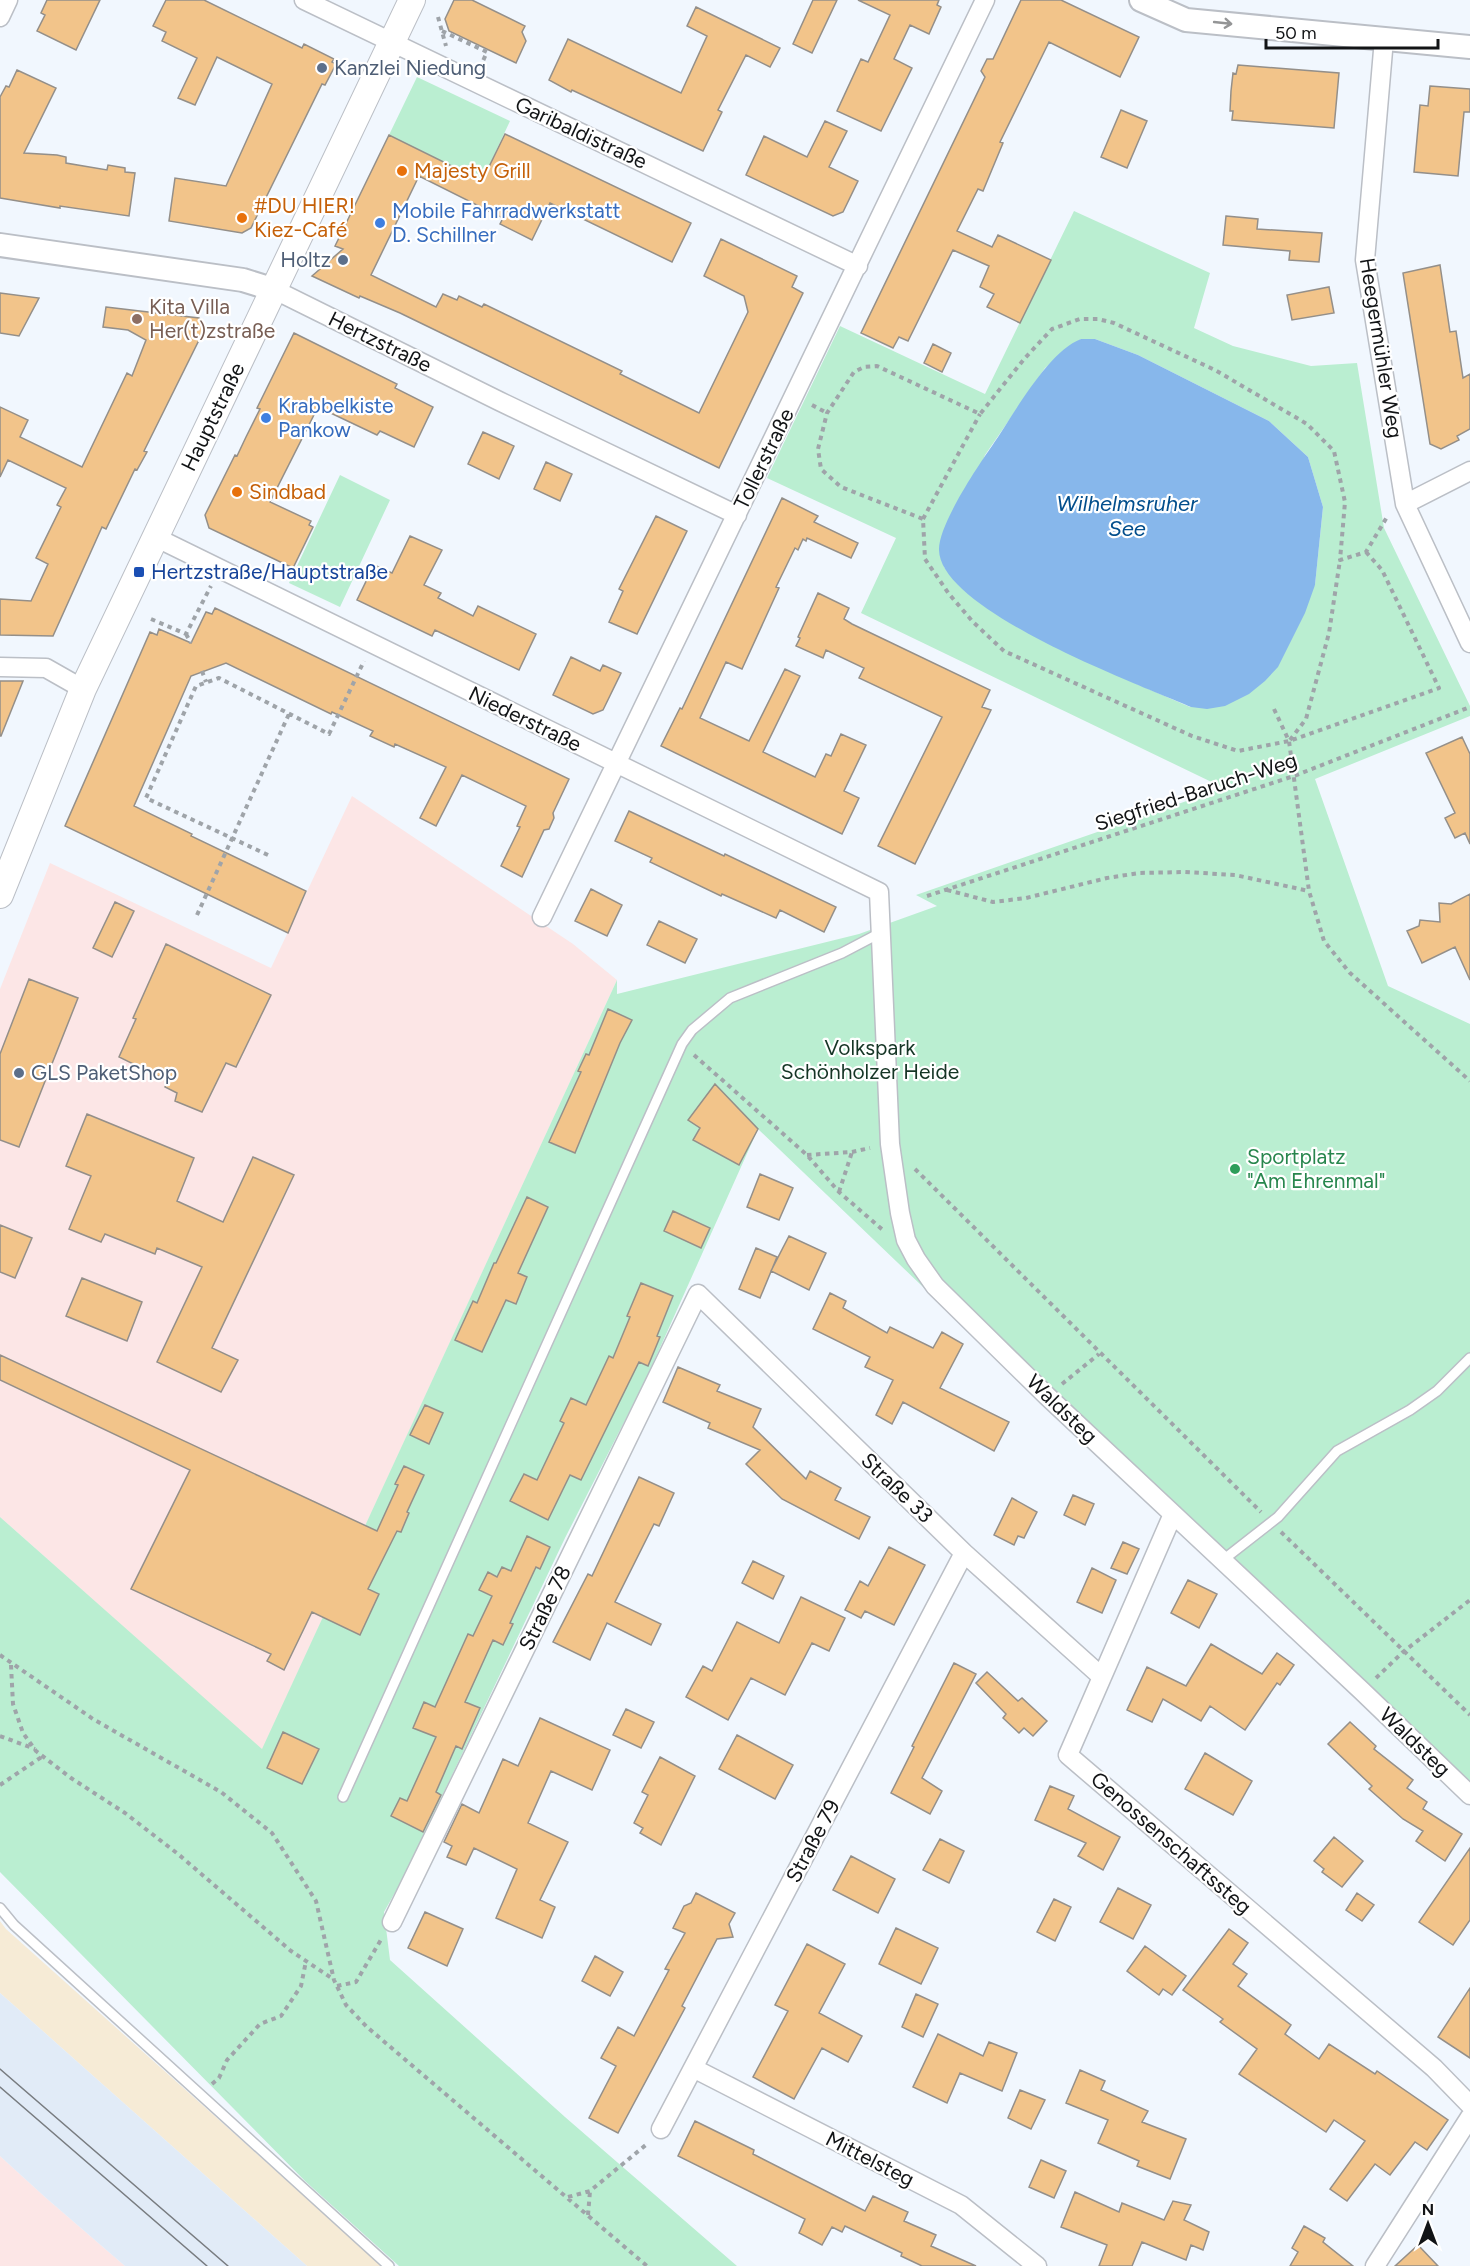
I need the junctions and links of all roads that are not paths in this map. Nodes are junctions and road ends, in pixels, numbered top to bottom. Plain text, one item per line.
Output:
1 (8, 0) edge
2 (304, 0) edge
3 (412, 0) edge
4 (985, 0) edge
5 (1141, 0) edge
6 (0, 17) edge
7 (1384, 39) junction
8 (391, 43) junction
9 (1470, 47) edge
10 (0, 245) edge
11 (858, 266) junction
12 (275, 290) junction
13 (1470, 471) edge
14 (1405, 504) junction
15 (737, 515) junction
16 (155, 537) junction
17 (1470, 643) edge
18 (0, 667) edge
19 (83, 689) junction
20 (616, 763) junction
21 (0, 895) edge
22 (880, 910) joint
23 (542, 917) dead end
24 (882, 932) junction
25 (698, 1294) joint
26 (1470, 1358) edge
27 (1173, 1514) junction
28 (964, 1553) junction
29 (1223, 1560) junction
30 (1102, 1677) junction
31 (1470, 1796) edge
32 (344, 1797) dead end
33 (0, 1908) edge
34 (392, 1922) road end
35 (693, 2068) junction
36 (1470, 2105) edge
37 (1470, 2117) edge
38 (661, 2129) road end
39 (389, 2266) edge
40 (1037, 2266) edge
41 (1375, 2266) edge

1 - 6 street
2 - 8 street, Garibaldistraße
3 - 8 main road, Hauptstraße
4 - 11 street, Tollerstraße
5 -> 7 street
7 - 9 street
7 - 14 street, Heegermühler Weg
8 - 11 street, Garibaldistraße
8 - 12 main road, Hauptstraße
10 - 12 street, Hertzstraße
11 - 15 street, Tollerstraße
12 - 15 street, Hertzstraße
12 - 16 main road, Hauptstraße
13 - 14 street
14 - 17 street, Heegermühler Weg
15 - 20 street, Tollerstraße
16 - 19 main road, Hauptstraße
16 - 20 street, Niederstraße
18 - 19 street
19 - 21 main road, Hauptstraße
20 - 22 street, Niederstraße
20 - 23 street, Tollerstraße
22 - 24 street, Waldsteg
24 - 27 street, Waldsteg
24 - 32 lane
25 - 28 street, Straße 33
25 - 34 street, Straße 78
26 - 29 lane
27 - 29 street, Waldsteg
27 - 30 street, Genossenschaftssteg
28 - 30 street, Straße 33
28 - 35 street, Straße 79
29 - 31 street, Waldsteg
30 - 36 street, Genossenschaftssteg
33 - 39 lane
35 - 38 street, Straße 79
35 - 40 street, Mittelsteg
37 - 41 street

